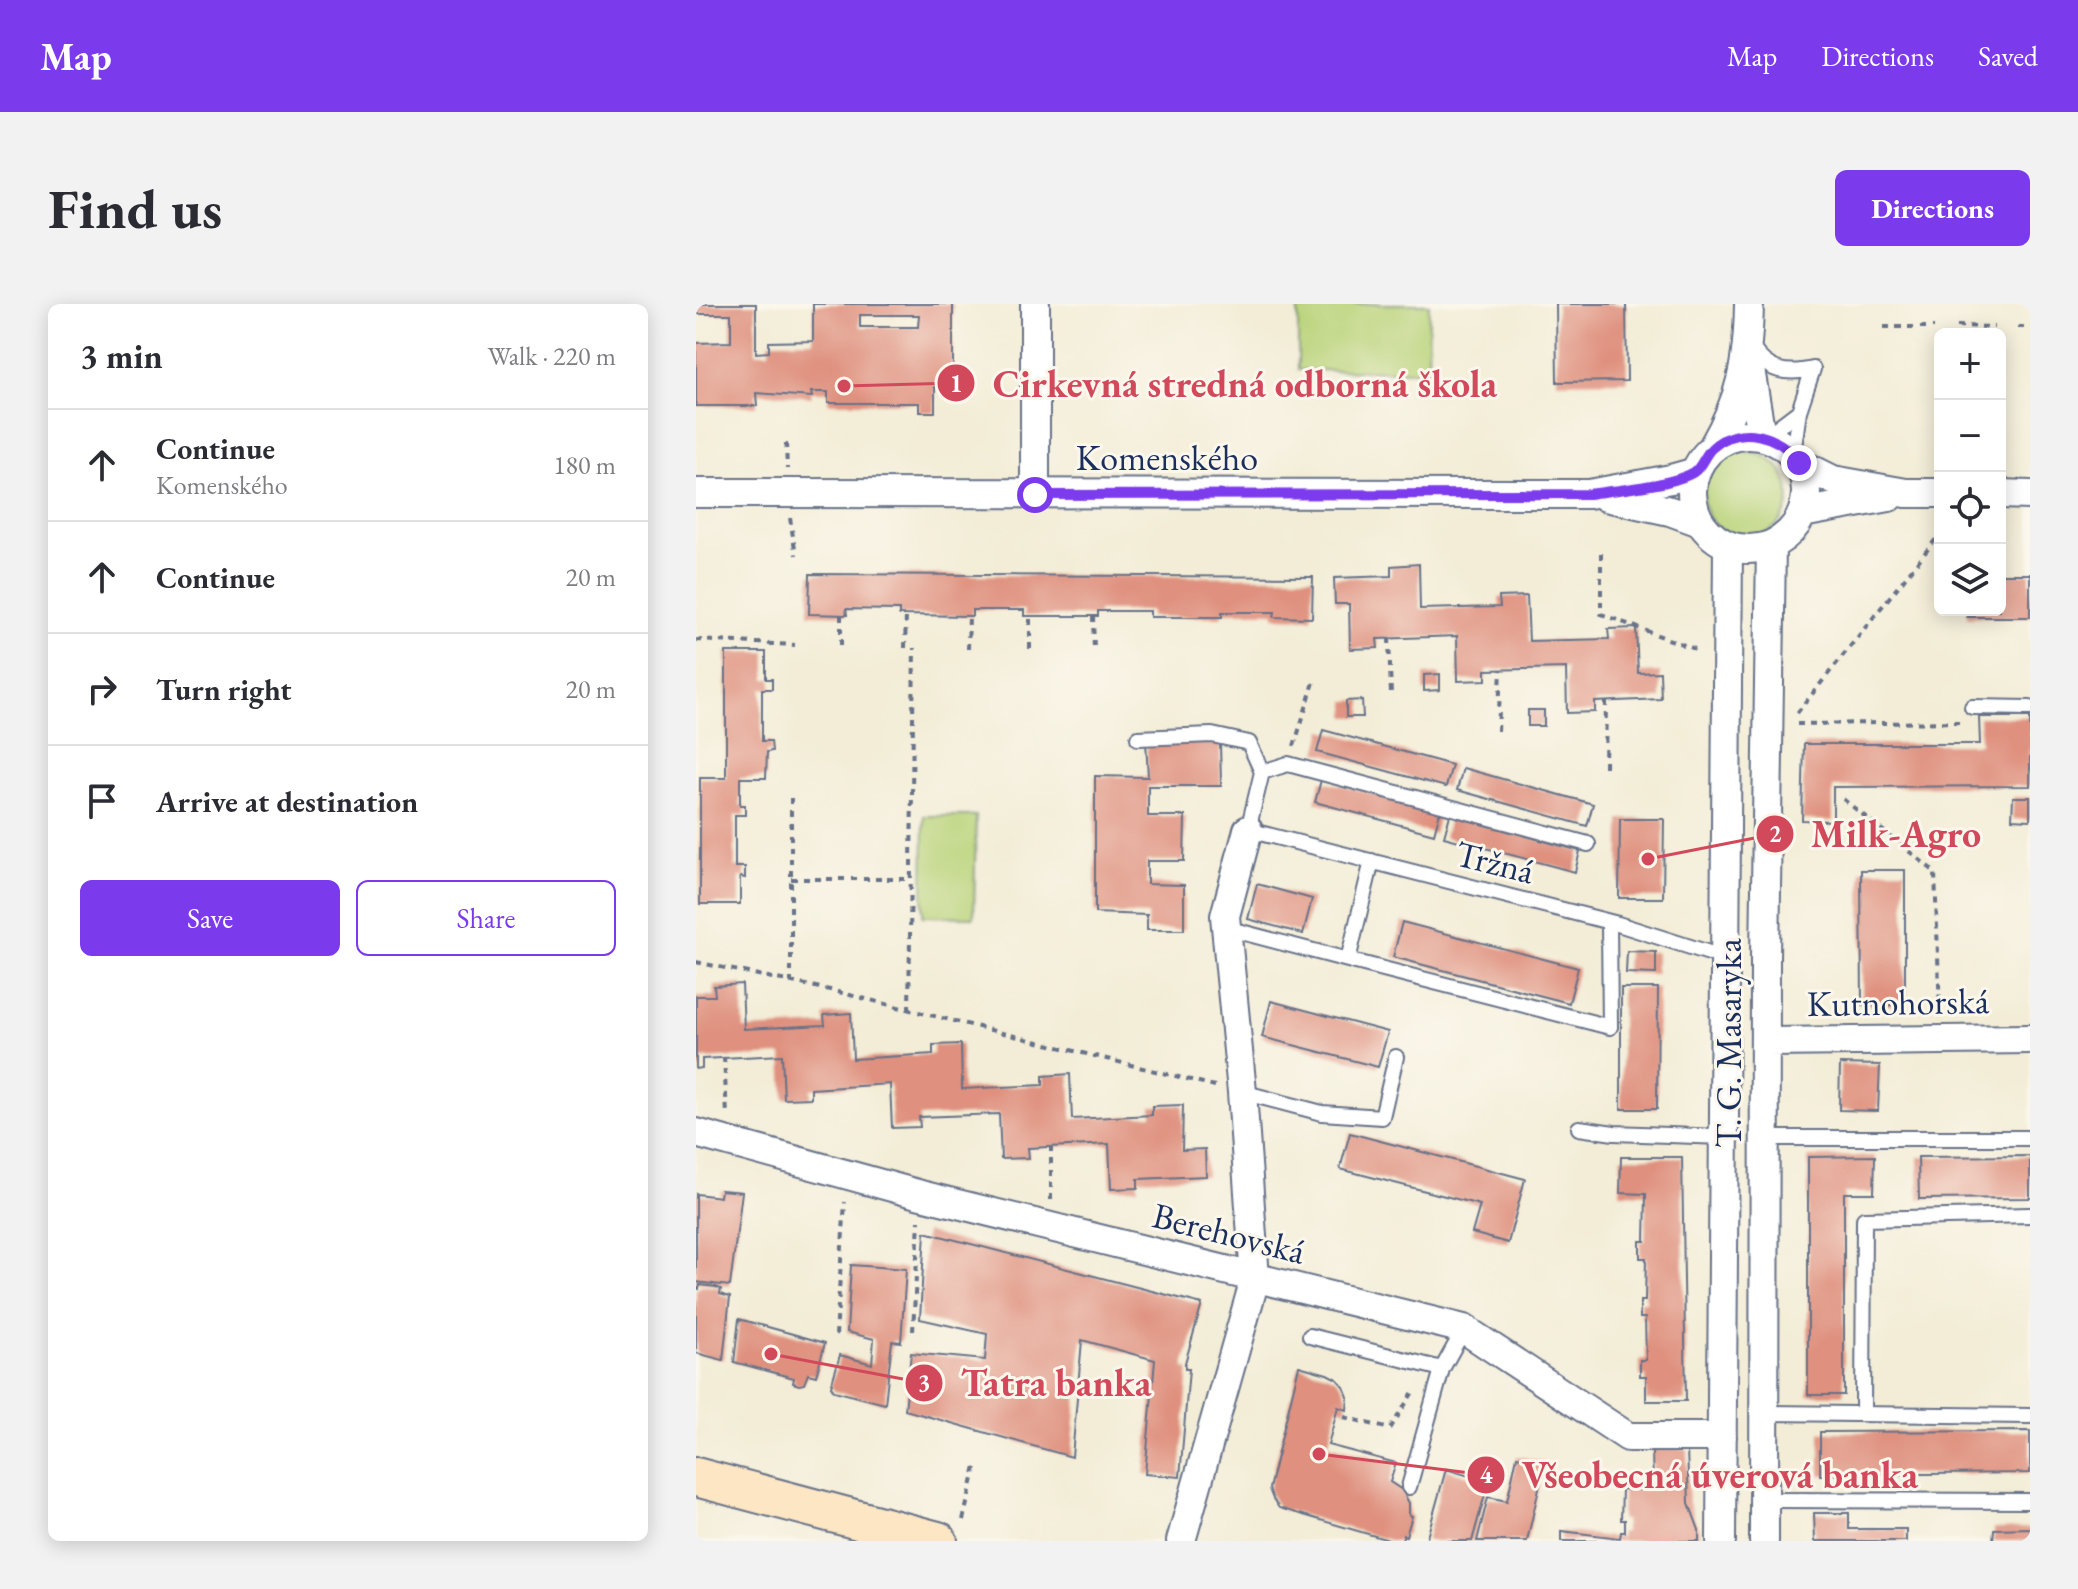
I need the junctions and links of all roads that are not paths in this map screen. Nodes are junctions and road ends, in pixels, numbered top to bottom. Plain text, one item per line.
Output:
1 (1035, 304) edge
2 (1749, 304) edge
3 (1748, 348) junction
4 (1799, 411) junction
5 (1763, 436) junction
6 (1713, 447) junction
7 (1796, 458) junction
8 (1696, 472) junction
9 (696, 493) edge
10 (1906, 493) junction
11 (1934, 493) edge
12 (1589, 494) junction
13 (2006, 494) edge
14 (1035, 495) junction
15 (2030, 495) edge
16 (1802, 513) junction
17 (1700, 522) junction
18 (1728, 545) junction
19 (1771, 545) junction
20 (1972, 707) dead end
21 (2030, 708) edge
22 (1138, 738) dead end
23 (1262, 772) junction
24 (1248, 830) junction
25 (1588, 844) dead end
26 (1372, 861) junction
27 (1609, 922) junction
28 (1226, 928) junction
29 (1725, 958) junction
30 (1765, 958) junction
31 (1348, 960) junction
32 (2030, 1039) edge
33 (1767, 1042) junction
34 (1396, 1057) dead end
35 (1242, 1092) junction
36 (1579, 1128) dead end
37 (696, 1133) edge
38 (1723, 1137) junction
39 (1766, 1138) junction
40 (2030, 1138) edge
41 (2030, 1215) edge
42 (1255, 1279) junction
43 (1464, 1329) junction
44 (1310, 1336) dead end
45 (1436, 1368) junction
46 (1764, 1413) junction
47 (1863, 1414) junction
48 (2030, 1416) edge
49 (1722, 1425) junction
50 (696, 1477) edge
51 (1409, 1487) dead end
52 (1764, 1500) junction
53 (2030, 1501) edge
54 (950, 1530) edge
55 (1181, 1541) edge
56 (1721, 1541) edge
57 (1764, 1541) edge

1 - 14 street
2 - 3 street
3 - 4 lane
3 - 5 street
3 - 6 street
4 - 5 lane
4 - 7 lane
5 - 6 street
5 - 7 street
6 - 8 street
7 - 10 street
7 - 16 street
8 - 12 street, Komenského
8 - 17 street
9 - 14 street, Komenského
10 - 11 street
10 - 16 street
12 - 14 street, Komenského
12 - 17 street, Komenského
13 - 15 street
16 - 19 street
17 - 18 street
18 - 19 street
18 - 29 street, T. G. Masaryka
19 - 30 street, T. G. Masaryka
20 - 21 lane
22 - 23 lane
23 - 24 lane
23 - 25 lane
24 - 26 lane, Tržná
24 - 28 street
26 - 27 lane, Tržná
26 - 31 lane
27 - 29 lane, Tržná
27 - 31 lane
28 - 31 lane
28 - 35 street
29 - 30 street
29 - 38 street, T. G. Masaryka
30 - 33 street, T. G. Masaryka
32 - 33 street, Kutnohorská
33 - 39 street, T. G. Masaryka
34 - 35 lane
35 - 42 street
36 - 38 lane
37 - 42 street, Berehovská
38 - 39 street
38 - 49 street, T. G. Masaryka
39 - 40 lane
39 - 46 street, T. G. Masaryka
41 - 47 lane
42 - 43 street, Berehovská
42 - 55 street
43 - 45 lane
43 - 49 street, Berehovská
44 - 45 lane
45 - 51 lane
46 - 47 lane
46 - 49 street, Berehovská
46 - 52 street, T. G. Masaryka
47 - 48 lane
49 - 56 street, T. G. Masaryka
50 - 54 street
52 - 53 lane
52 - 57 street, T. G. Masaryka

